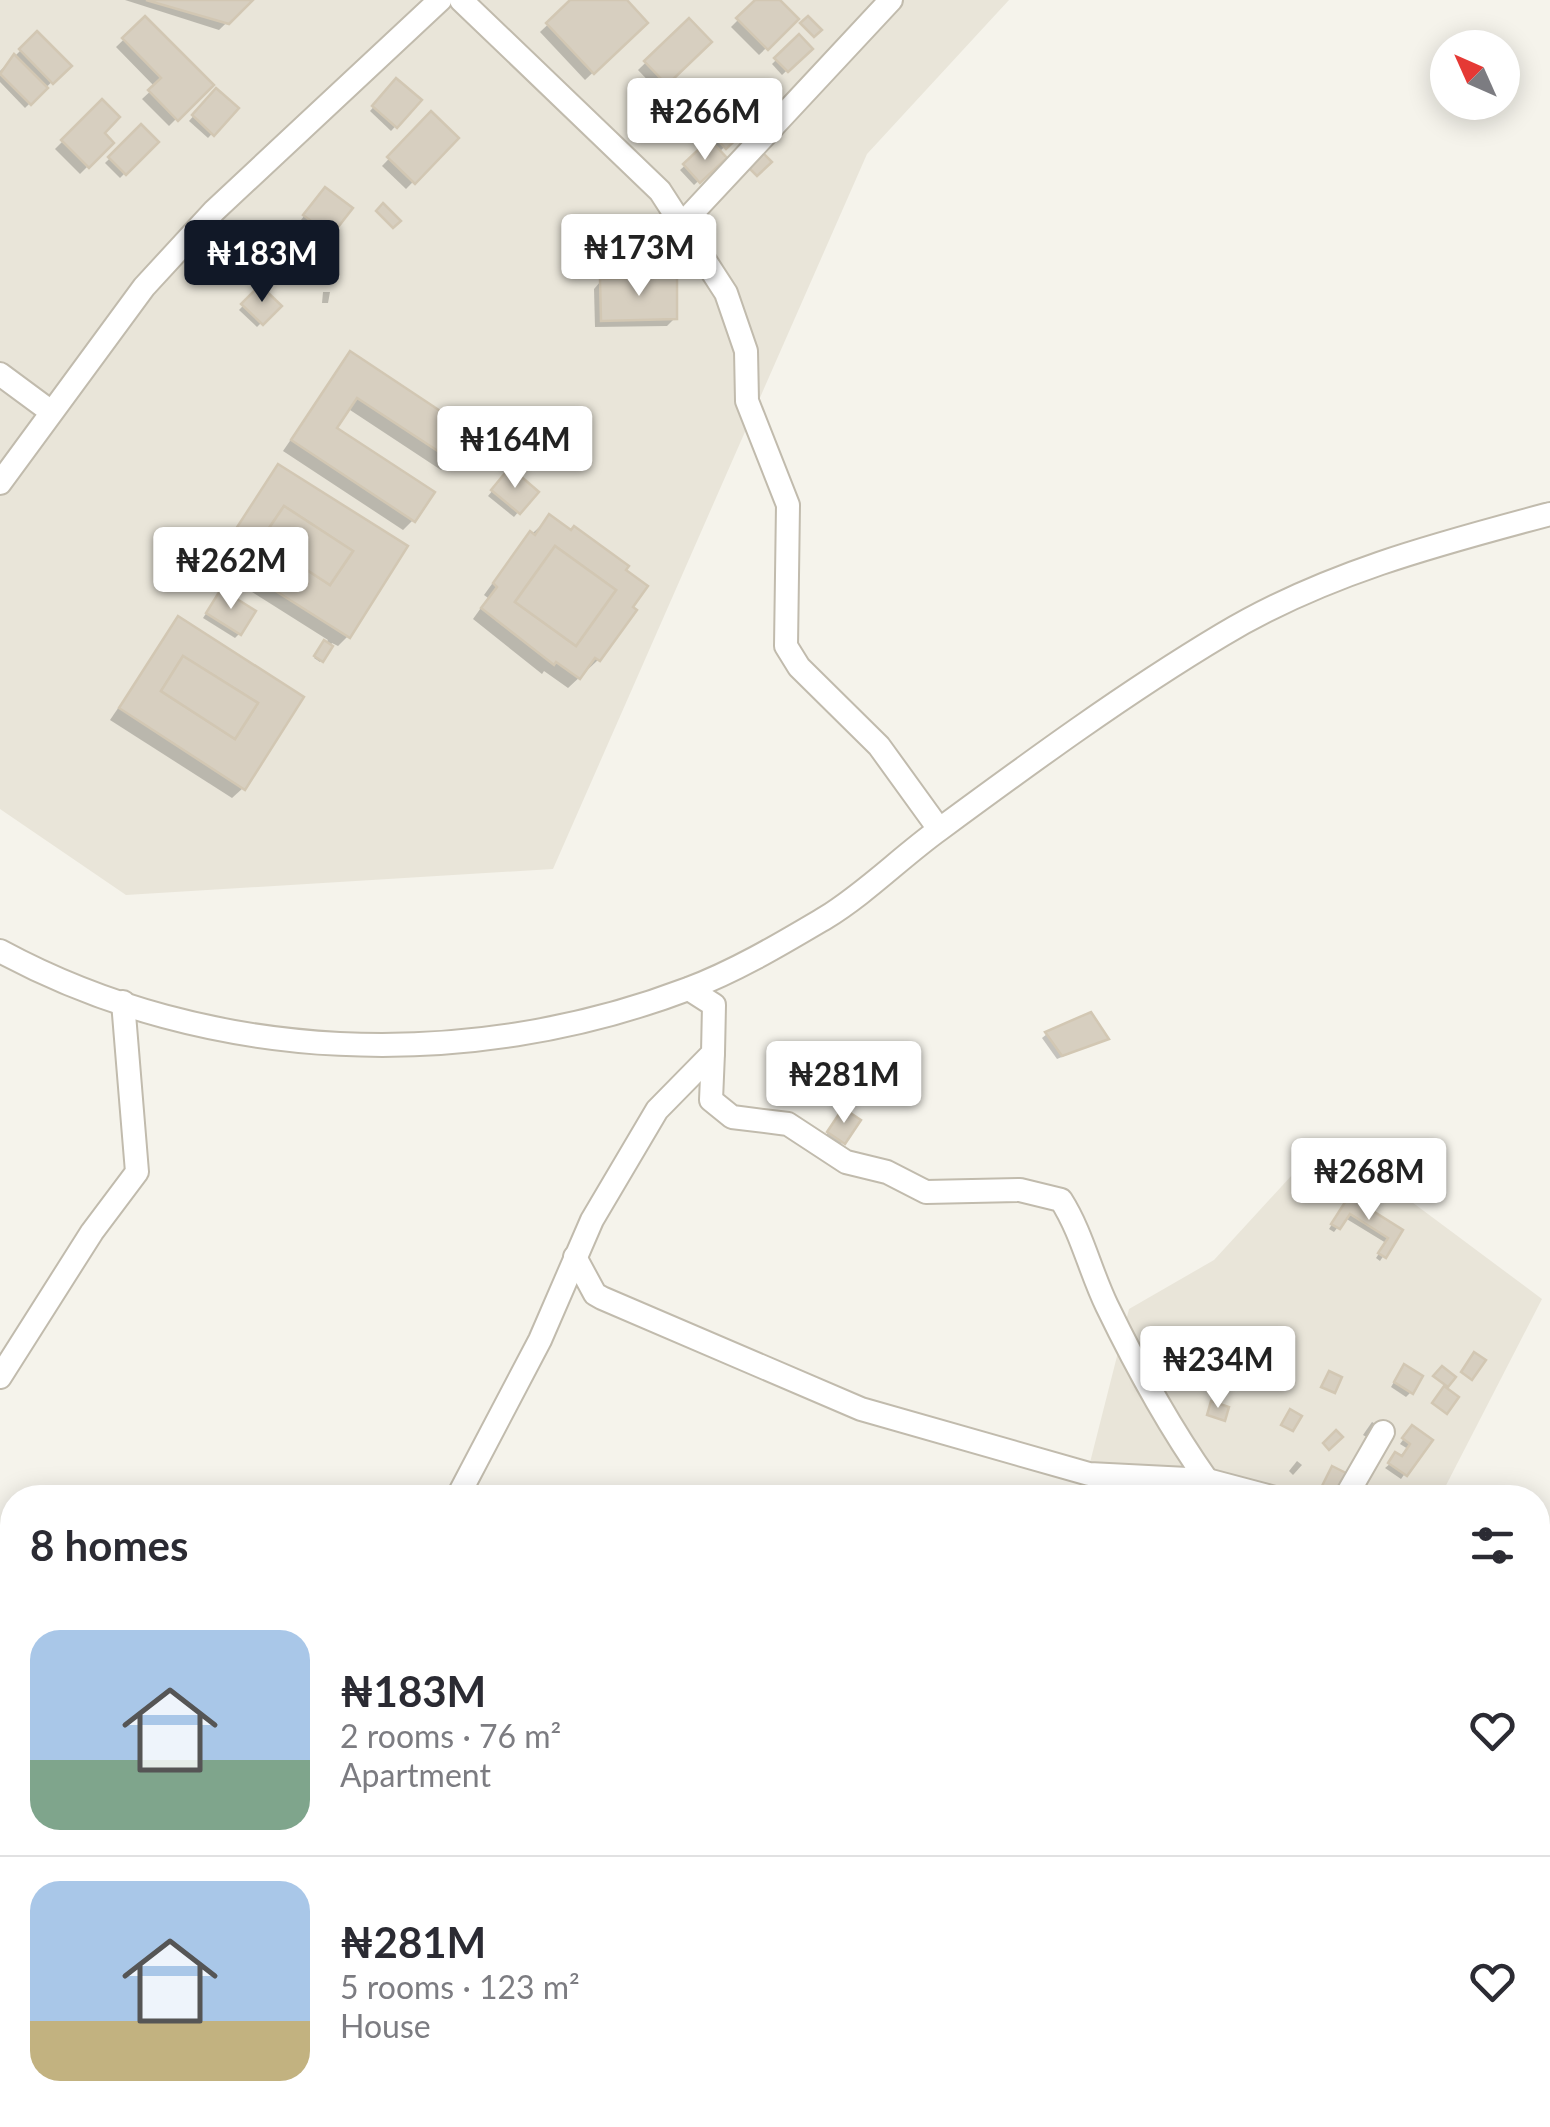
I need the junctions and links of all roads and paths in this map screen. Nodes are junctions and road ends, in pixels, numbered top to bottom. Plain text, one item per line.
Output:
1 (440, 0) edge
2 (461, 0) edge
3 (891, 0) edge
4 (682, 224) junction
5 (0, 374) edge
6 (50, 410) junction
7 (0, 483) edge
8 (1550, 514) edge
9 (939, 829) junction
10 (0, 952) edge
11 (689, 989) junction
12 (122, 1002) junction
13 (713, 1053) junction
14 (576, 1257) junction
15 (0, 1377) edge
16 (1382, 1432) dead end
17 (464, 1485) edge
18 (1179, 1485) edge
19 (1201, 1485) edge
20 (1352, 1485) edge

1 - 6 street
2 - 4 street
3 - 4 street
4 - 9 street
5 - 6 street
6 - 7 street
8 - 9 street
9 - 11 street
10 - 12 street
11 - 12 street
11 - 13 street
12 - 15 street
13 - 14 street
13 - 19 street
14 - 17 street
14 - 18 street
16 - 20 street

